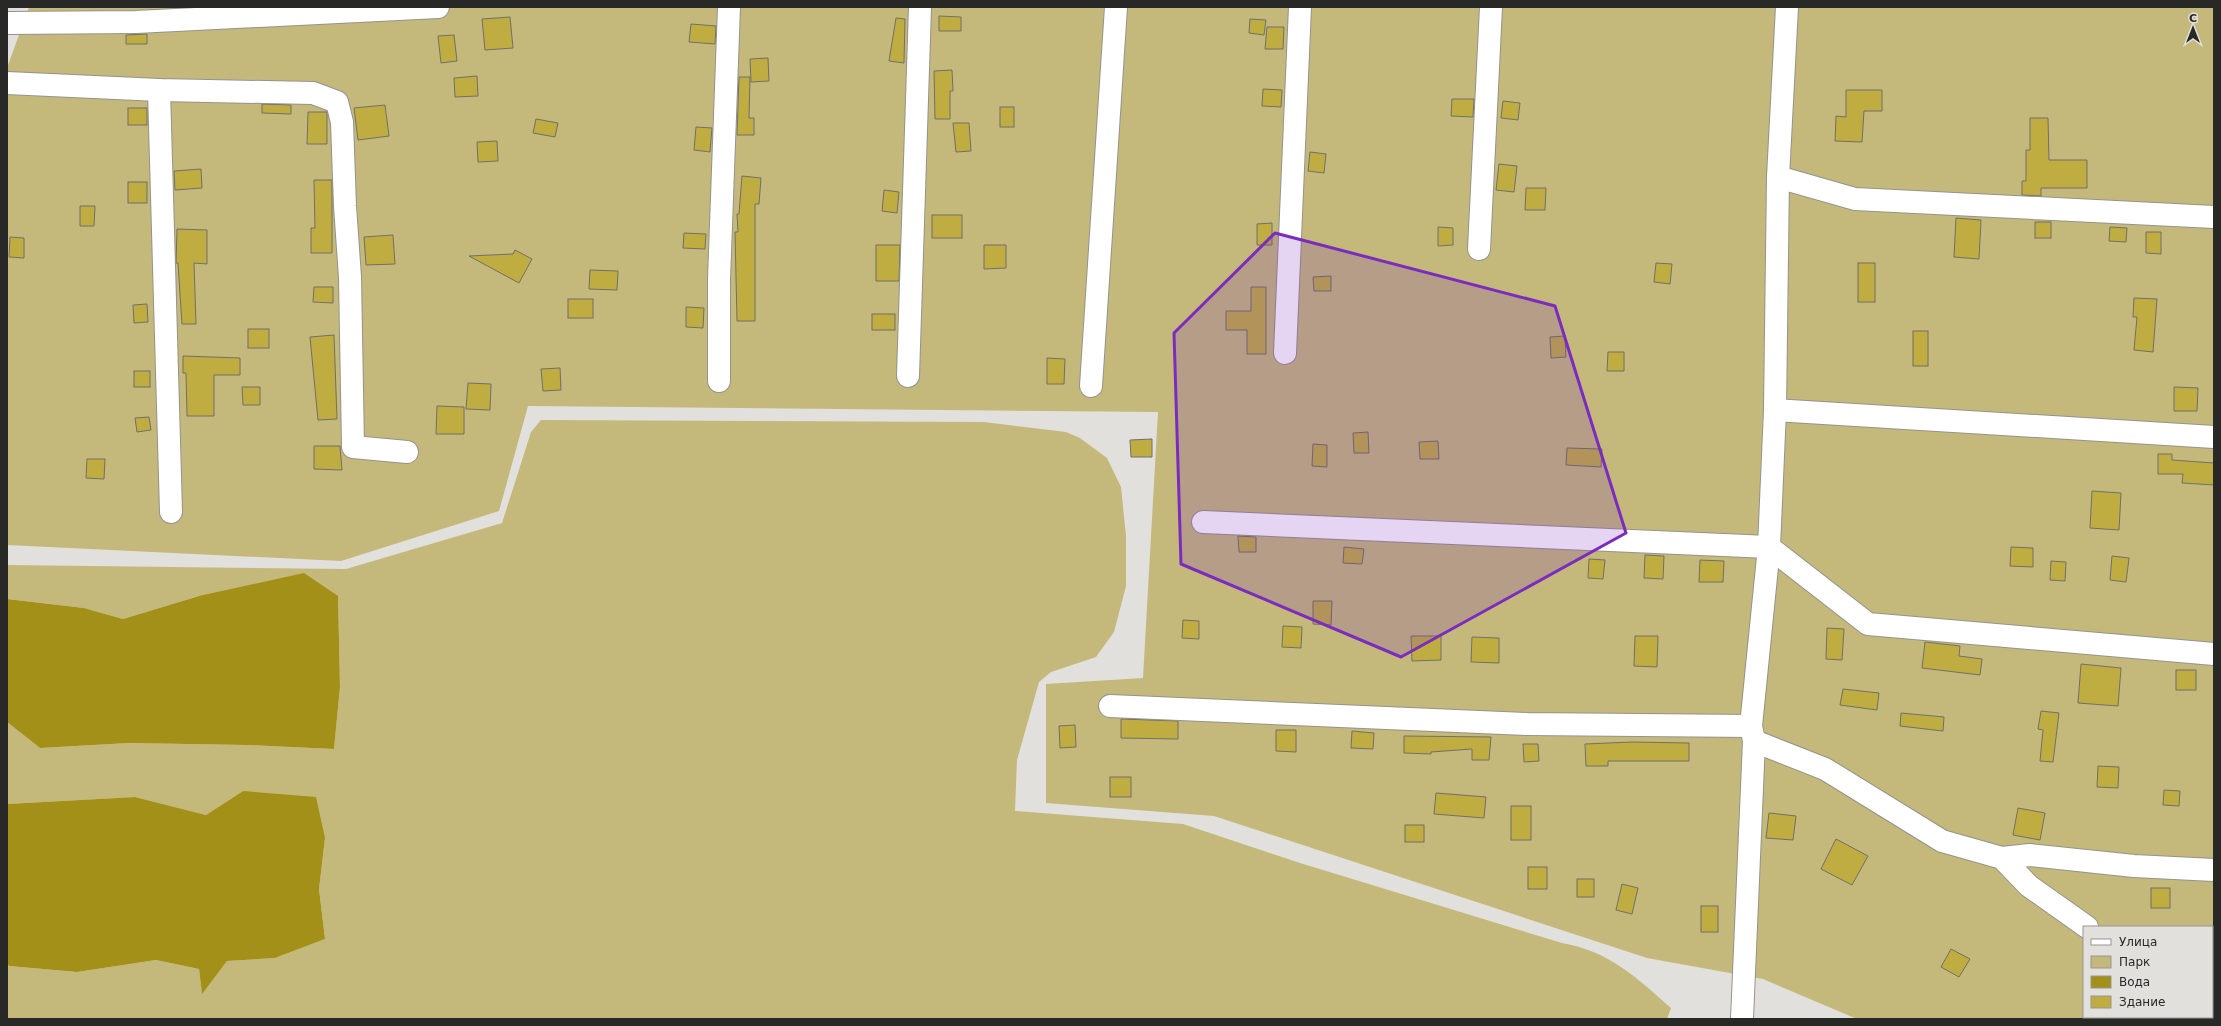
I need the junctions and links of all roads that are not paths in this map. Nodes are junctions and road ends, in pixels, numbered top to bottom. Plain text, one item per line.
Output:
1 (431, 7) edge
2 (438, 7) edge
3 (729, 7) edge
4 (920, 7) edge
5 (1116, 7) edge
6 (1300, 7) edge
7 (1491, 7) edge
8 (1787, 7) edge
9 (7, 23) edge
10 (7, 83) edge
11 (159, 90) junction
12 (1778, 177) junction
13 (2214, 217) edge
14 (1478, 249) dead end
15 (1285, 353) dead end
16 (908, 376) dead end
17 (719, 381) dead end
18 (1091, 386) dead end
19 (1776, 410) junction
20 (2214, 437) edge
21 (407, 452) dead end
22 (171, 512) dead end
23 (1203, 522) dead end
24 (1769, 547) junction
25 (2214, 654) edge
26 (1110, 706) dead end
27 (1752, 734) junction
28 (2002, 858) junction
29 (2214, 870) edge
30 (2086, 926) edge
31 (1742, 1019) edge

1 - 2 street
1 - 9 street
3 - 17 street
4 - 16 street
5 - 18 street
6 - 15 street
7 - 14 street
8 - 12 street
10 - 11 street
11 - 21 street
11 - 22 street
12 - 13 street
12 - 19 street
19 - 20 street
19 - 24 street
23 - 24 street
24 - 25 street
24 - 27 street
26 - 27 street
27 - 28 street
27 - 31 street
28 - 29 street
28 - 30 street

